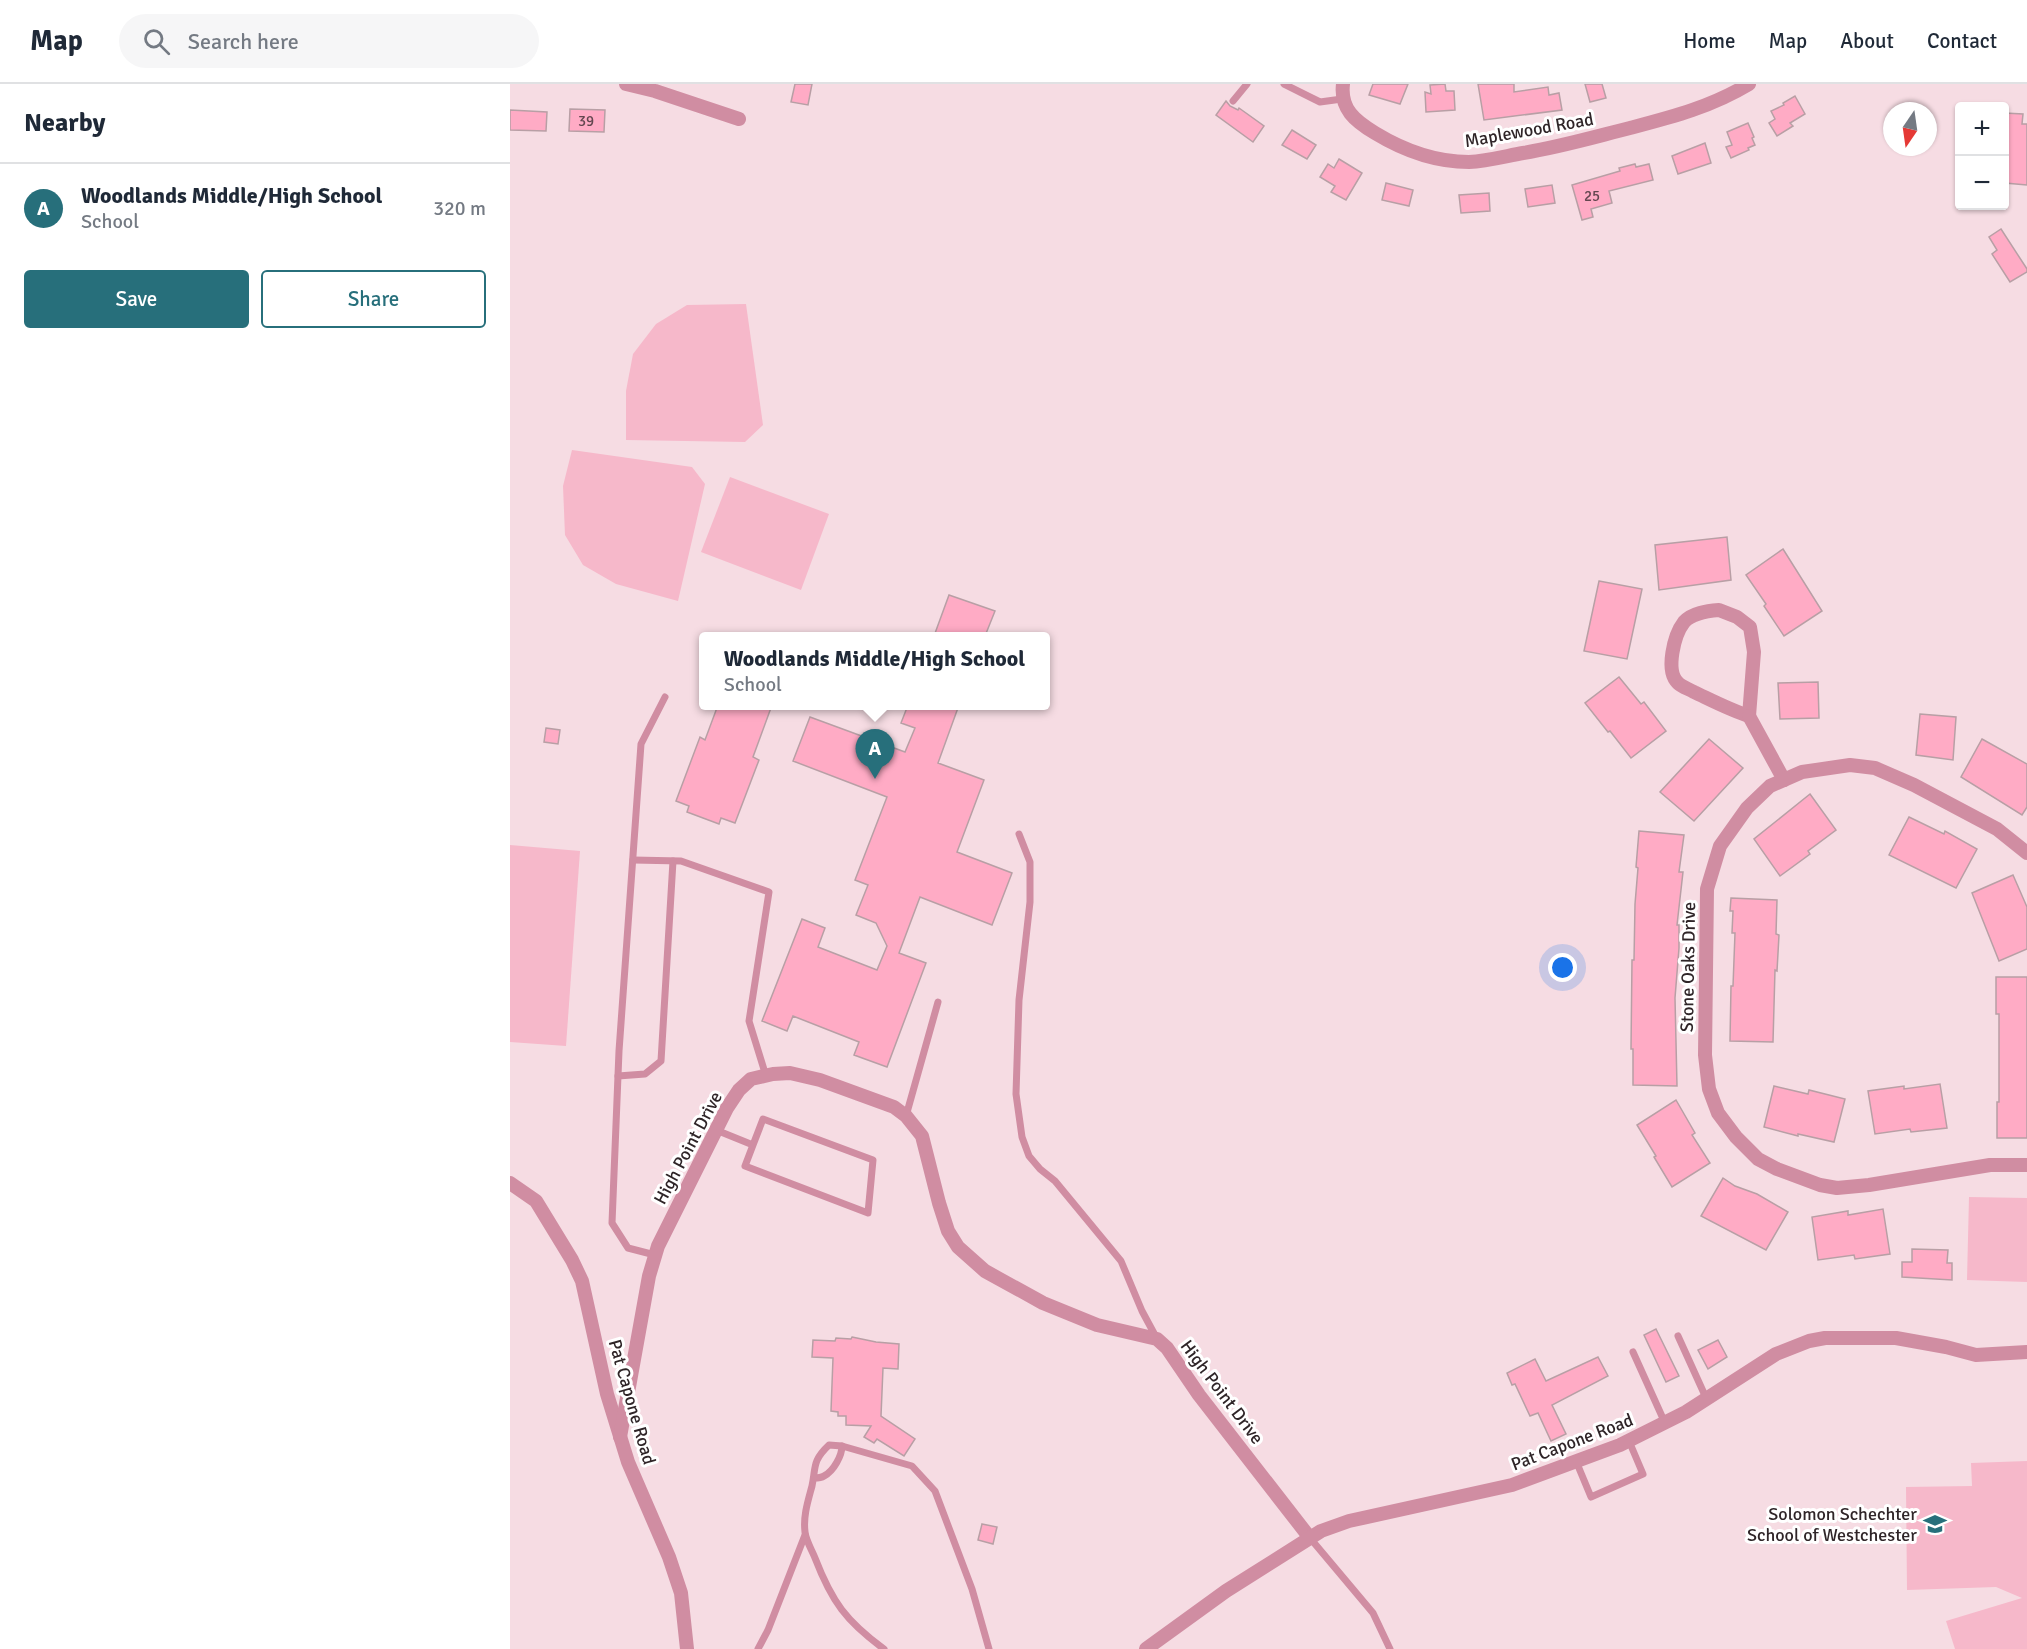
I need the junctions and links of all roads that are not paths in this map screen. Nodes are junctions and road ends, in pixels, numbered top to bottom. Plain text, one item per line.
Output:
1 (626, 84) edge
2 (1247, 84) edge
3 (1284, 84) edge
4 (1343, 84) edge
5 (1749, 84) edge
6 (1342, 99) junction
7 (1233, 101) dead end
8 (739, 119) dead end
9 (665, 697) dead end
10 (1749, 716) junction
11 (1784, 780) junction
12 (1019, 834) dead end
13 (2027, 853) edge
14 (633, 861) junction
15 (673, 861) junction
16 (938, 1002) dead end
17 (618, 1076) junction
18 (766, 1076) junction
19 (906, 1116) junction
20 (716, 1130) junction
21 (753, 1145) junction
22 (2027, 1165) edge
23 (510, 1183) edge
24 (655, 1255) junction
25 (1678, 1336) dead end
26 (1157, 1340) junction
27 (1633, 1352) dead end
28 (2027, 1352) edge
29 (1707, 1400) junction
30 (1665, 1423) junction
31 (620, 1437) junction
32 (1629, 1440) junction
33 (842, 1446) junction
34 (1576, 1461) junction
35 (814, 1478) junction
36 (805, 1534) junction
37 (1310, 1538) junction
38 (687, 1649) edge
39 (758, 1649) edge
40 (884, 1649) edge
41 (989, 1649) edge
42 (1146, 1649) edge
43 (1390, 1649) edge

1 - 8 street
2 - 7 lane
3 - 6 lane
4 - 6 street
5 - 6 street, Maplewood Road
9 - 14 lane
10 - 10 street
10 - 11 street
11 - 13 street, Stone Oaks Drive
11 - 22 street, Stone Oaks Drive
12 - 26 lane
14 - 15 lane
14 - 17 lane
15 - 17 lane
15 - 18 lane
16 - 19 lane
17 - 24 lane
18 - 19 street, High Point Drive
18 - 20 street, High Point Drive
19 - 26 street, High Point Drive
20 - 21 lane
20 - 24 street, High Point Drive
21 - 21 lane
23 - 31 street, Pat Capone Road
24 - 31 street, High Point Drive
25 - 29 lane
26 - 37 street, High Point Drive
27 - 30 lane
28 - 29 street, Pat Capone Road
29 - 30 street, Pat Capone Road
30 - 32 street, Pat Capone Road
31 - 38 street, Pat Capone Road
32 - 34 street, Pat Capone Road
32 - 34 lane
33 - 35 lane
33 - 35 lane
33 - 41 lane
34 - 37 street, Pat Capone Road
35 - 36 lane
36 - 39 lane
36 - 40 lane
37 - 42 street, Pat Capone Road
37 - 43 lane

